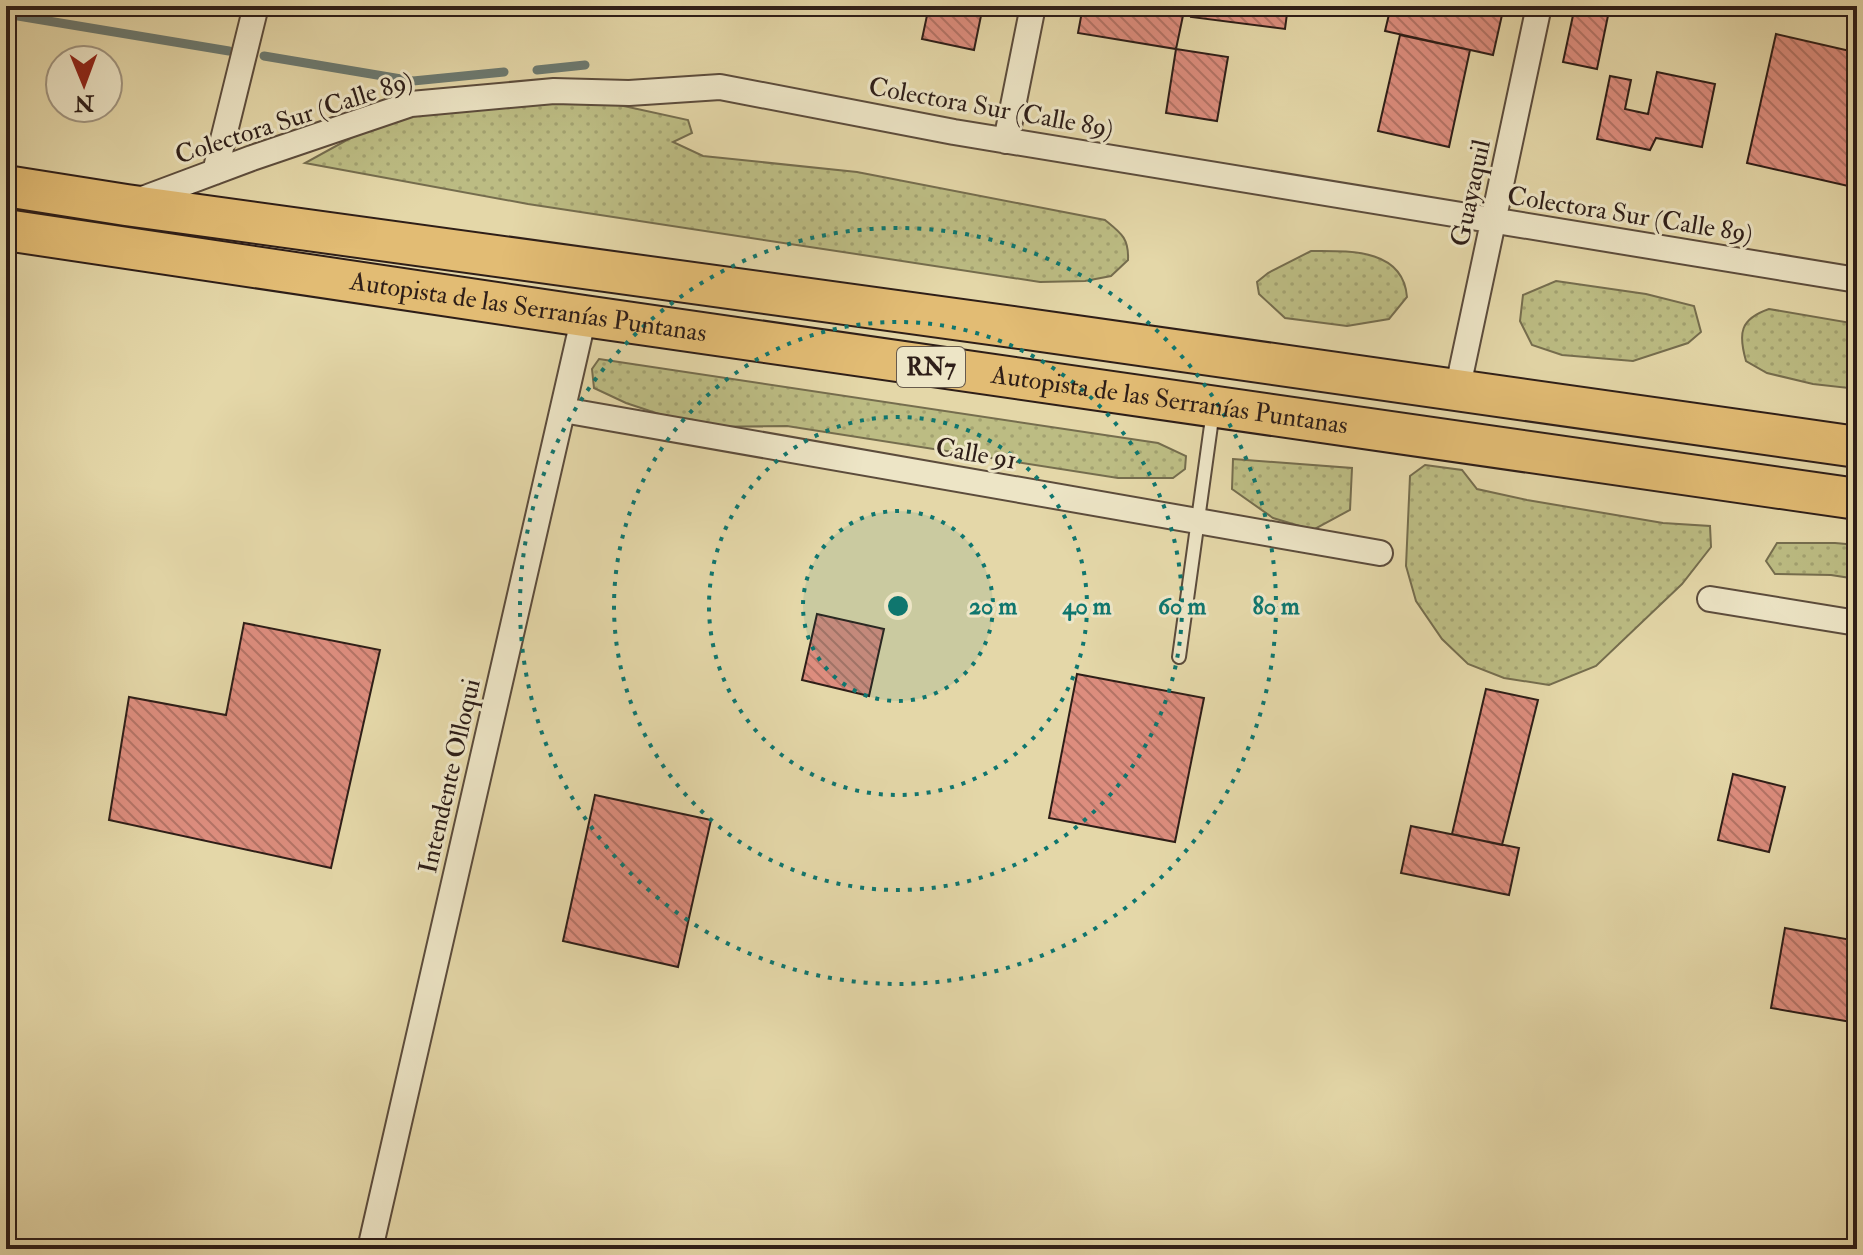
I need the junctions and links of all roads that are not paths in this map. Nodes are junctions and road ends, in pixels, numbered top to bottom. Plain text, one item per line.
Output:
1 (256, 6) edge
2 (1033, 6) edge
3 (1539, 6) edge
4 (1006, 141) junction
5 (215, 172) junction
6 (6, 186) edge
7 (126, 205) junction
8 (1494, 221) junction
9 (6, 230) edge
10 (1857, 280) edge
11 (584, 316) junction
12 (1457, 391) junction
13 (1214, 408) junction
14 (563, 410) junction
15 (1857, 447) edge
16 (1857, 499) edge
17 (1197, 521) junction
18 (1380, 553) dead end
19 (1710, 599) dead end
20 (1857, 623) edge
21 (1179, 657) dead end
22 (370, 1249) edge

1 - 5 street
2 - 4 street
3 - 8 street, Guayaquil
4 - 5 street, Colectora Sur (Calle 89)
4 - 8 street, Colectora Sur (Calle 89)
5 - 7 street, Colectora Sur (Calle 89)
6 - 7 highway, Autopista de las Serranías Puntanas / RN7
7 - 12 highway, Autopista de las Serranías Puntanas / RN7
8 - 10 street, Colectora Sur (Calle 89)
8 - 12 street, Guayaquil
9 - 11 highway, Autopista de las Serranías Puntanas / RN7
11 - 13 highway, Autopista de las Serranías Puntanas / RN7
11 - 14 street, Intendente Olloqui
12 - 15 highway, Autopista de las Serranías Puntanas / RN7
13 - 16 highway, Autopista de las Serranías Puntanas / RN7
13 - 17 lane
14 - 17 street, Calle 91
14 - 22 street, Intendente Olloqui
17 - 18 street, Calle 91
17 - 21 lane
19 - 20 street

